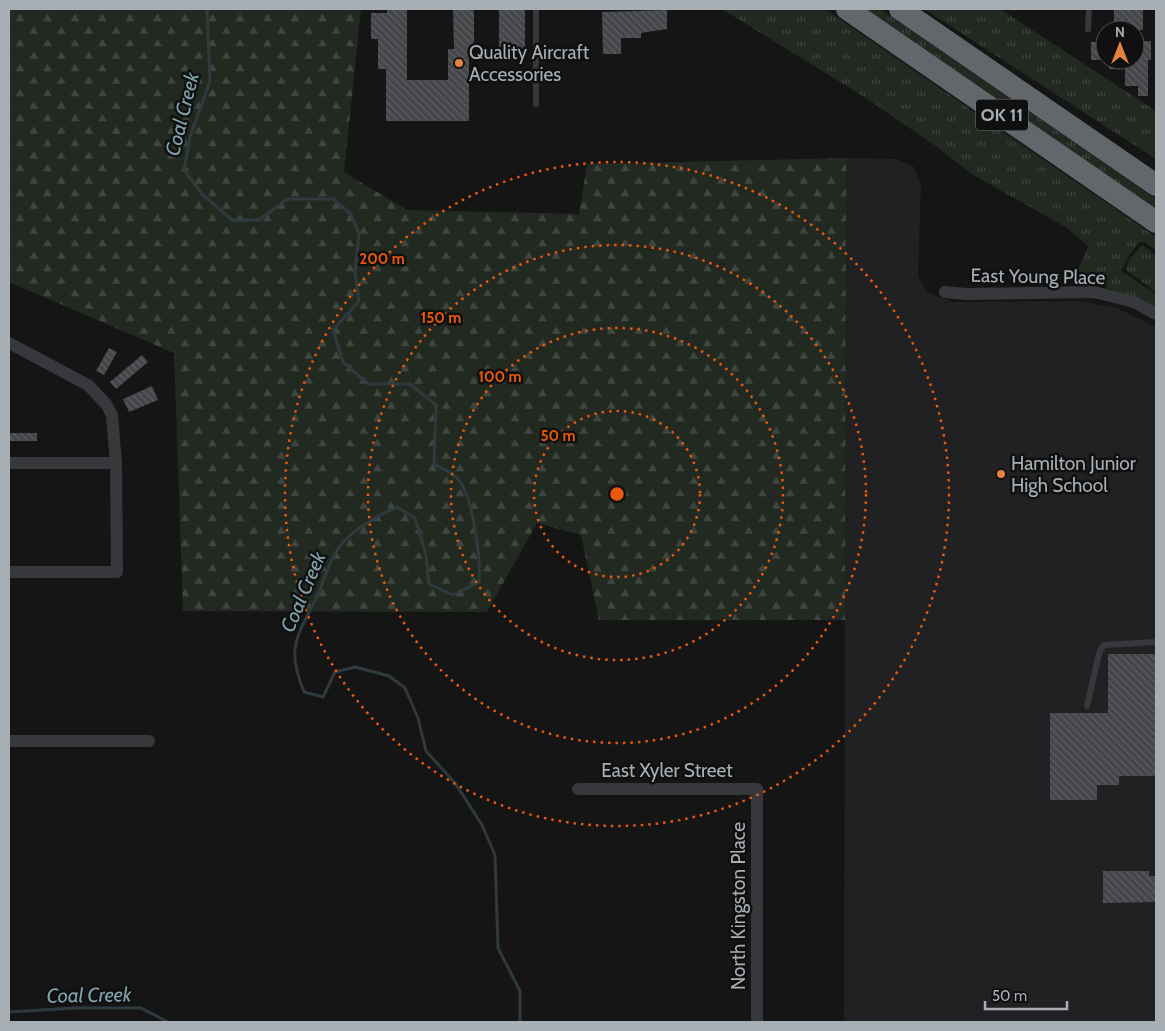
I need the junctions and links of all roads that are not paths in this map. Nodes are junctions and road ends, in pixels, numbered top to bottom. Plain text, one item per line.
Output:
1 (536, 9) edge
2 (847, 9) edge
3 (900, 9) edge
4 (1089, 9) edge
5 (1088, 29) dead end
6 (536, 104) dead end
7 (1079, 132) junction
8 (1156, 172) edge
9 (1156, 185) edge
10 (1156, 222) edge
11 (945, 292) dead end
12 (1156, 314) edge
13 (9, 343) edge
14 (9, 463) edge
15 (116, 463) junction
16 (9, 572) edge
17 (1156, 642) edge
18 (1088, 706) dead end
19 (9, 741) edge
20 (148, 741) dead end
21 (578, 789) dead end
22 (757, 789) joint
23 (757, 1022) edge

1 - 6 lane
2 - 10 highway, OK 11
3 - 7 highway, OK 11
4 - 5 lane
7 - 8 highway
7 - 9 highway, OK 11
11 - 12 street, East Young Place
13 - 15 street
14 - 15 street
15 - 16 street
17 - 18 lane
19 - 20 street
21 - 22 street, East Xyler Street
22 - 23 street, North Kingston Place

